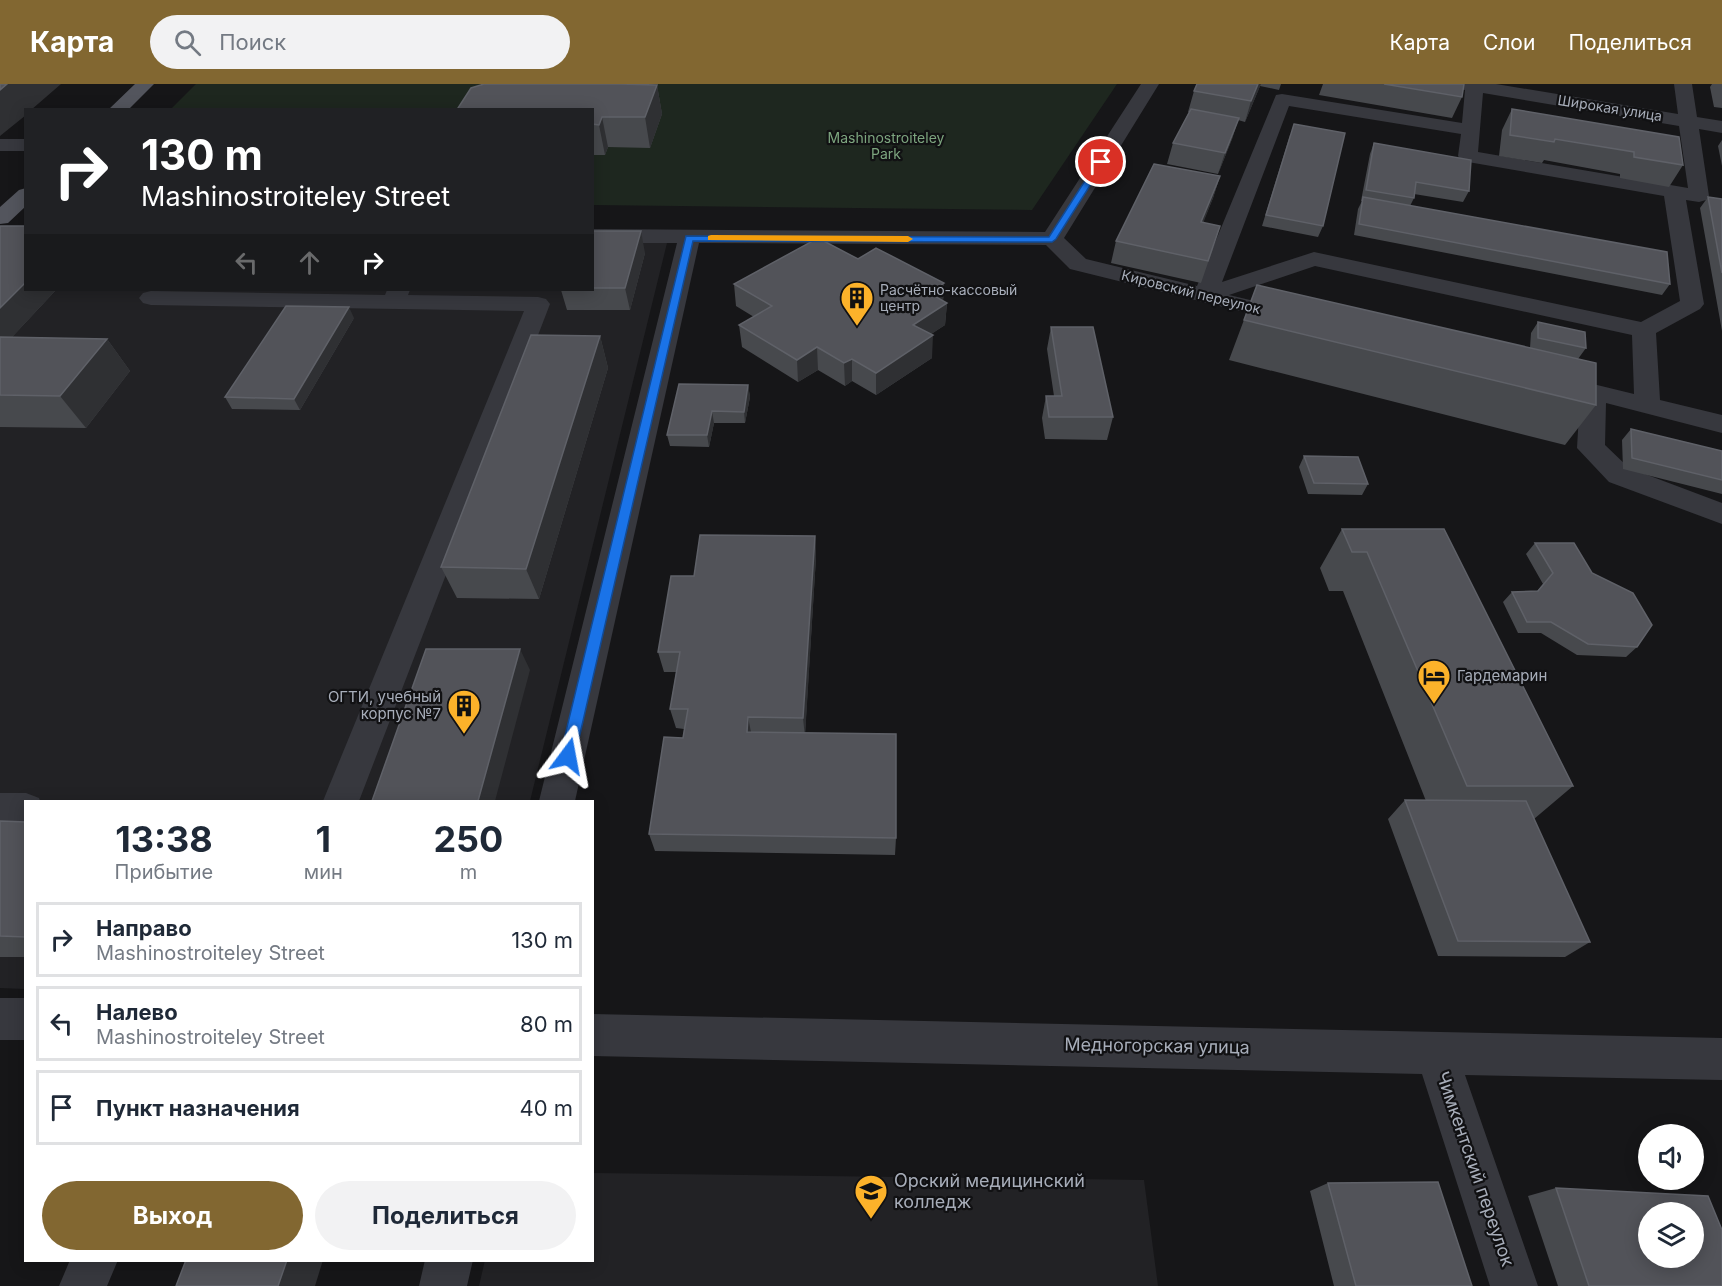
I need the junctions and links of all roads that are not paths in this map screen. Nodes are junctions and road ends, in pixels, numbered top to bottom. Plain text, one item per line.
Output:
1 (145, 84) edge
2 (1150, 84) edge
3 (1683, 84) edge
4 (1471, 85) edge
5 (119, 108) edge
6 (1690, 122) junction
7 (1722, 127) edge
8 (1470, 130) junction
9 (0, 145) edge
10 (24, 145) edge
11 (1674, 192) junction
12 (24, 196) edge
13 (0, 218) edge
14 (594, 236) edge
15 (689, 238) junction
16 (1052, 239) junction
17 (395, 296) edge
18 (1205, 296) junction
19 (151, 298) dead end
20 (1319, 324) edge
21 (1644, 330) junction
22 (1525, 375) edge
23 (1593, 392) junction
24 (1647, 405) junction
25 (1722, 424) edge
26 (1722, 514) edge
27 (341, 800) edge
28 (557, 800) edge
29 (0, 809) edge
30 (24, 809) edge
31 (0, 1019) edge
32 (24, 1019) edge
33 (594, 1035) edge
34 (1436, 1052) junction
35 (1722, 1059) edge
36 (93, 1262) edge
37 (449, 1262) edge
38 (83, 1286) edge
39 (443, 1286) edge
40 (1514, 1286) edge

1 - 5 main road
2 - 16 street
3 - 6 street
4 - 6 street, Широкая улица
4 - 8 street
6 - 7 street, Широкая улица
6 - 11 street
8 - 11 street
8 - 18 street
9 - 10 street
11 - 21 street
12 - 13 main road
14 - 15 street
15 - 16 street
15 - 28 street
16 - 18 street, Кировский переулок
17 - 19 street
17 - 27 street
18 - 20 street, Кировский переулок
18 - 21 street
21 - 24 street
22 - 23 street
23 - 24 street
23 - 26 street
24 - 25 street
29 - 30 street
31 - 32 street
33 - 34 street, Медногорская улица
34 - 35 street, Медногорская улица
34 - 40 street, Чимкентский переулок
36 - 38 street
37 - 39 street

